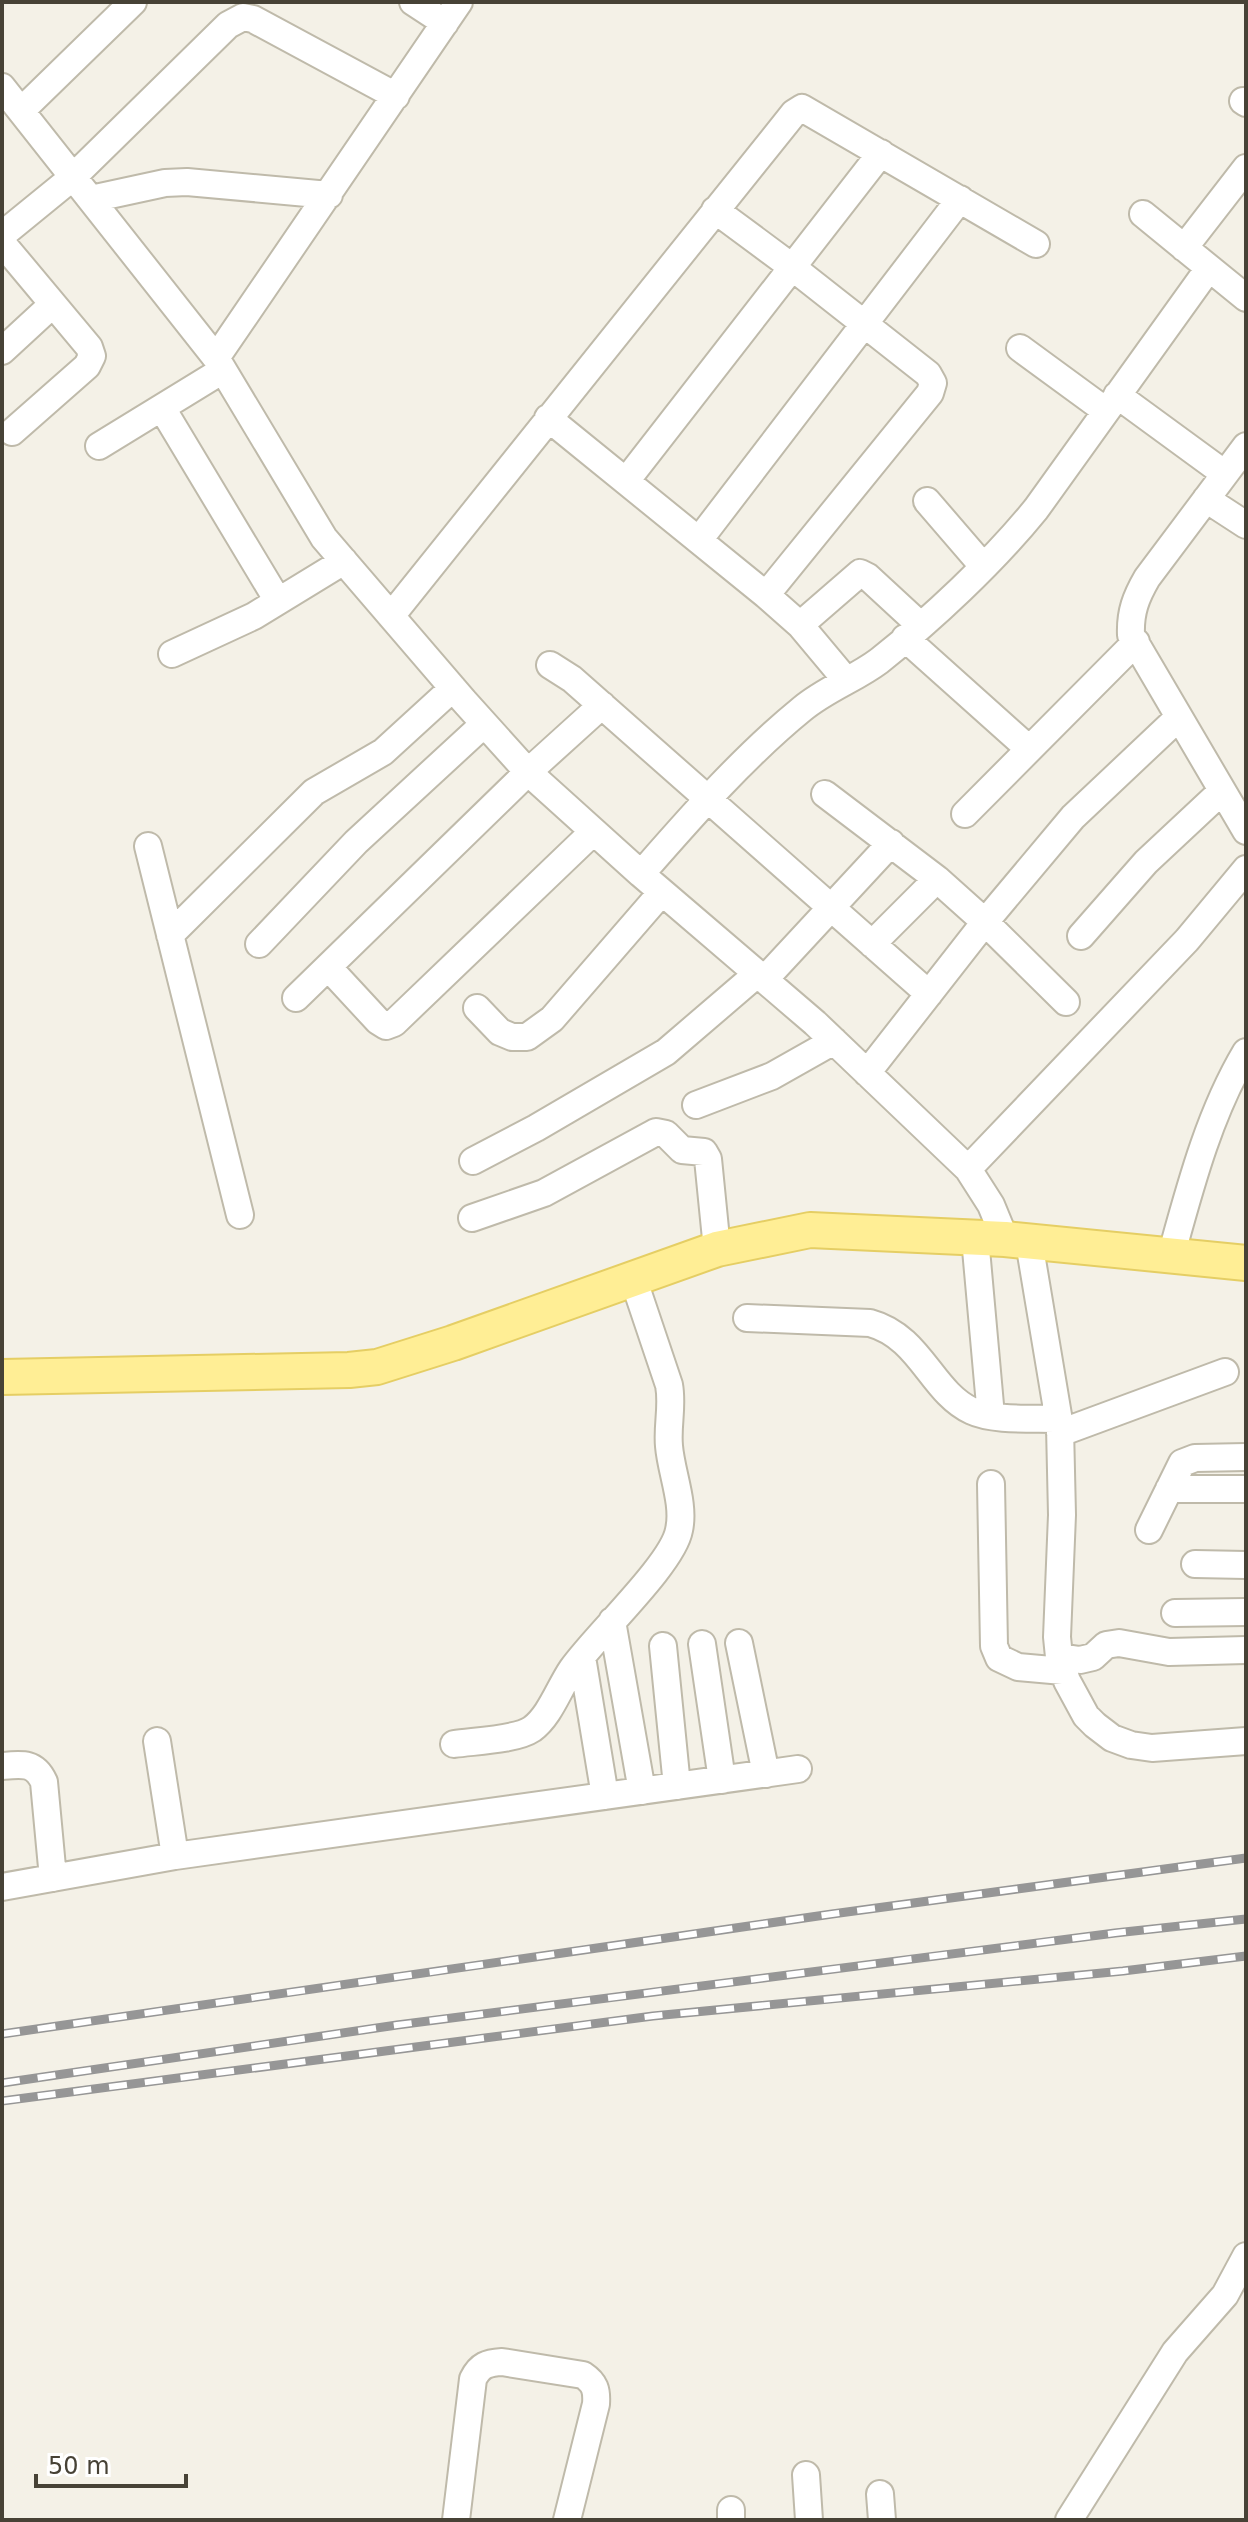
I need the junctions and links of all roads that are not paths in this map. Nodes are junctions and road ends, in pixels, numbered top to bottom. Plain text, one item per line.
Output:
1 (133, 2) edge
2 (413, 2) edge
3 (452, 12) edge
4 (396, 96) junction
5 (9, 100) edge
6 (881, 153) junction
7 (1246, 168) edge
8 (73, 177) junction
9 (329, 195) junction
10 (91, 199) junction
11 (960, 199) junction
12 (715, 210) junction
13 (1143, 214) dead end
14 (2, 235) edge
15 (2, 243) edge
16 (1036, 244) dead end
17 (1184, 248) junction
18 (792, 267) junction
19 (1209, 268) junction
20 (1244, 293) edge
21 (53, 304) junction
22 (865, 324) junction
23 (1020, 348) dead end
24 (2, 351) edge
25 (220, 364) junction
26 (1112, 403) junction
27 (162, 408) junction
28 (548, 418) junction
29 (12, 432) dead end
30 (99, 446) dead end
31 (1246, 446) edge
32 (1225, 474) junction
33 (626, 481) junction
34 (1206, 499) junction
35 (927, 501) dead end
36 (1246, 525) edge
37 (699, 540) junction
38 (344, 561) junction
39 (983, 566) junction
40 (766, 595) junction
41 (278, 601) junction
42 (391, 616) junction
43 (800, 625) junction
44 (913, 631) junction
45 (1136, 642) junction
46 (172, 654) dead end
47 (550, 665) dead end
48 (846, 680) junction
49 (453, 688) junction
50 (602, 705) junction
51 (1179, 717) junction
52 (484, 724) junction
53 (1029, 749) junction
54 (528, 772) junction
55 (1222, 791) junction
56 (825, 794) dead end
57 (706, 800) junction
58 (965, 814) dead end
59 (1246, 831) edge
60 (593, 832) junction
61 (891, 843) junction
62 (148, 846) dead end
63 (1246, 869) edge
64 (641, 874) junction
65 (937, 879) junction
66 (662, 892) junction
67 (831, 908) junction
68 (985, 922) junction
69 (170, 935) junction
70 (1081, 936) dead end
71 (259, 944) dead end
72 (872, 944) junction
73 (328, 967) junction
74 (760, 977) junction
75 (929, 994) junction
76 (296, 998) dead end
77 (1066, 1002) dead end
78 (477, 1008) dead end
79 (834, 1041) junction
80 (1246, 1052) edge
81 (867, 1073) junction
82 (696, 1105) dead end
83 (473, 1161) dead end
84 (968, 1169) junction
85 (240, 1215) dead end
86 (472, 1218) dead end
87 (1003, 1240) junction
88 (717, 1249) junction
89 (1171, 1256) junction
90 (1246, 1263) edge
91 (633, 1278) junction
92 (747, 1318) dead end
93 (1225, 1372) dead end
94 (2, 1377) edge
95 (991, 1416) junction
96 (1059, 1426) junction
97 (1246, 1457) edge
98 (991, 1484) dead end
99 (1169, 1489) junction
100 (1246, 1489) edge
101 (1149, 1530) dead end
102 (1195, 1564) dead end
103 (1246, 1565) edge
104 (1246, 1612) edge
105 (1175, 1613) dead end
106 (612, 1621) junction
107 (739, 1643) dead end
108 (702, 1644) dead end
109 (663, 1646) dead end
110 (1246, 1650) edge
111 (582, 1657) junction
112 (1063, 1670) junction
113 (1245, 1740) edge
114 (157, 1741) dead end
115 (454, 1744) dead end
116 (2, 1766) edge
117 (798, 1769) dead end
118 (766, 1774) junction
119 (722, 1780) junction
120 (677, 1786) junction
121 (642, 1791) junction
122 (605, 1796) junction
123 (175, 1856) junction
124 (53, 1878) junction
125 (2, 1887) edge
126 (1246, 2256) edge
127 (806, 2475) dead end
128 (880, 2494) dead end
129 (456, 2520) edge
130 (567, 2520) edge
131 (809, 2520) edge
132 (882, 2520) edge
133 (1069, 2520) edge

1 - 5 street
2 - 3 street
3 - 4 street
4 - 8 street
4 - 9 street
5 - 8 street
6 - 11 street
6 - 12 street
6 - 18 street
7 - 17 street
8 - 10 street
8 - 14 street
9 - 10 street
9 - 25 street
10 - 25 street
11 - 16 street
11 - 22 street
12 - 18 street
12 - 28 street
13 - 17 street
15 - 21 street
17 - 19 street
18 - 22 street
18 - 33 street
19 - 20 street
19 - 26 street
21 - 24 street
21 - 29 street
22 - 37 street
22 - 40 street
23 - 26 street
25 - 27 street
25 - 38 street
26 - 32 street
26 - 39 street
27 - 30 street
27 - 41 street
28 - 33 street
28 - 42 street
31 - 32 street
32 - 34 street
33 - 37 street
34 - 36 street
34 - 45 street
35 - 39 street
37 - 40 street
38 - 41 street
38 - 42 street
39 - 44 street
40 - 43 street
41 - 46 street
42 - 49 street
43 - 44 street
43 - 48 street
44 - 48 street
44 - 53 street
45 - 51 street
45 - 53 street
47 - 50 street
48 - 57 street
49 - 52 street
49 - 69 street
50 - 54 street
50 - 57 street
51 - 55 street
51 - 68 street
52 - 54 street
52 - 71 street
53 - 58 street
54 - 60 street
54 - 73 street
55 - 59 street
55 - 70 street
56 - 61 street
57 - 64 street
57 - 67 street
60 - 64 street
60 - 73 street
61 - 65 street
61 - 67 street
62 - 69 street
63 - 84 street
64 - 66 street
65 - 68 street
65 - 72 street
66 - 74 street
66 - 78 street
67 - 72 street
67 - 74 street
68 - 75 street
68 - 77 street
69 - 85 street
72 - 75 street
73 - 76 street
74 - 79 street
74 - 83 street
75 - 81 street
79 - 81 street
79 - 82 street
80 - 89 street
81 - 84 street
84 - 87 street
86 - 88 street
87 - 88 main road
87 - 89 main road
87 - 95 street
87 - 96 street
88 - 91 main road
89 - 90 main road
91 - 94 main road
91 - 106 street
92 - 95 street
93 - 96 street
95 - 96 street
96 - 112 street
97 - 99 street
98 - 112 street
99 - 100 street
99 - 101 street
102 - 103 street
104 - 105 street
106 - 111 street
106 - 121 street
107 - 118 street
108 - 119 street
109 - 120 street
110 - 112 street
111 - 115 street
111 - 122 street
112 - 113 street
114 - 123 street
116 - 124 street
117 - 118 street
118 - 119 street
119 - 120 street
120 - 121 street
121 - 122 street
122 - 123 street
123 - 124 street
124 - 125 street
126 - 133 street
127 - 131 street
128 - 132 street
129 - 130 street

